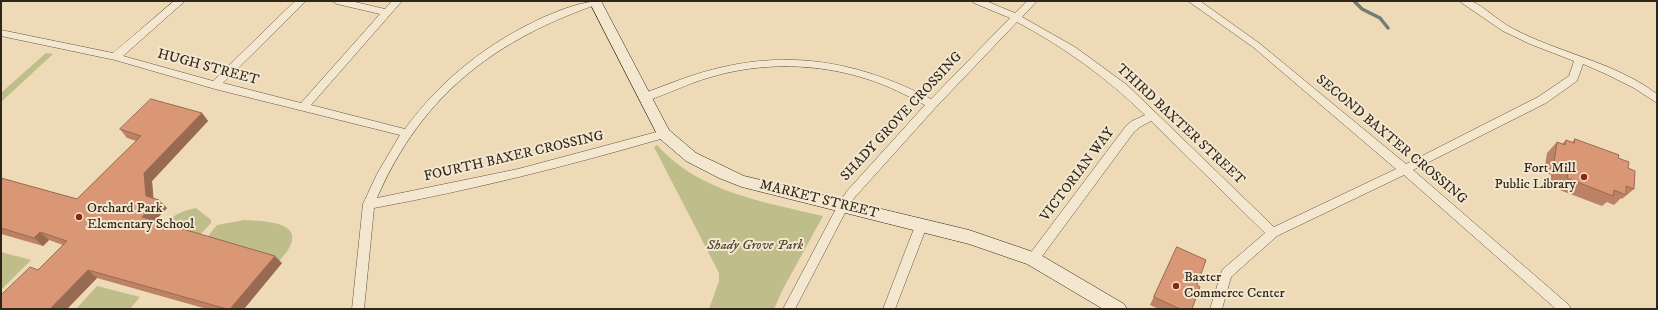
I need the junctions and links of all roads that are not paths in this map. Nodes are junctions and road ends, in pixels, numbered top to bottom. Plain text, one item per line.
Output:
1 (180, 1) edge
2 (301, 1) edge
3 (337, 1) edge
4 (397, 1) edge
5 (596, 1) edge
6 (977, 1) edge
7 (1032, 1) edge
8 (1193, 1) edge
9 (1464, 1) edge
10 (386, 12) junction
11 (1016, 18) junction
12 (1, 33) edge
13 (115, 57) junction
14 (1578, 60) junction
15 (215, 85) junction
16 (646, 97) junction
17 (1657, 100) edge
18 (932, 104) junction
19 (303, 107) junction
20 (1153, 116) junction
21 (406, 134) junction
22 (664, 134) junction
23 (1403, 169) junction
24 (369, 204) junction
25 (843, 206) junction
26 (921, 226) junction
27 (1273, 233) junction
28 (1033, 259) junction
29 (358, 309) edge
30 (789, 309) edge
31 (889, 309) edge
32 (1118, 309) edge
33 (1216, 309) edge
34 (1565, 309) edge

1 - 13 street
2 - 15 street
3 - 10 street
4 - 10 street
5 - 16 street, MARKET STREET
5 - 21 street
6 - 11 street, THIRD BAXTER STREET
7 - 11 street, SHADY GROVE CROSSING
8 - 23 street, SECOND BAXTER CROSSING
9 - 14 street
10 - 19 street
11 - 18 street, SHADY GROVE CROSSING
11 - 20 street, THIRD BAXTER STREET
12 - 13 street, HUGH STREET
13 - 15 street, HUGH STREET
14 - 17 street
14 - 23 street
15 - 19 street, HUGH STREET
16 - 18 street
16 - 22 street, MARKET STREET
18 - 25 street, SHADY GROVE CROSSING
19 - 21 street, HUGH STREET
20 - 27 street, THIRD BAXTER STREET
20 - 28 street, VICTORIAN WAY
21 - 24 street
22 - 24 street, FOURTH BAXER CROSSING
22 - 25 street, MARKET STREET
23 - 27 street
23 - 34 street, SECOND BAXTER CROSSING
24 - 29 street
25 - 26 street, MARKET STREET
25 - 30 street, SHADY GROVE CROSSING
26 - 28 street, MARKET STREET
26 - 31 street
27 - 33 street
28 - 32 street, MARKET STREET

